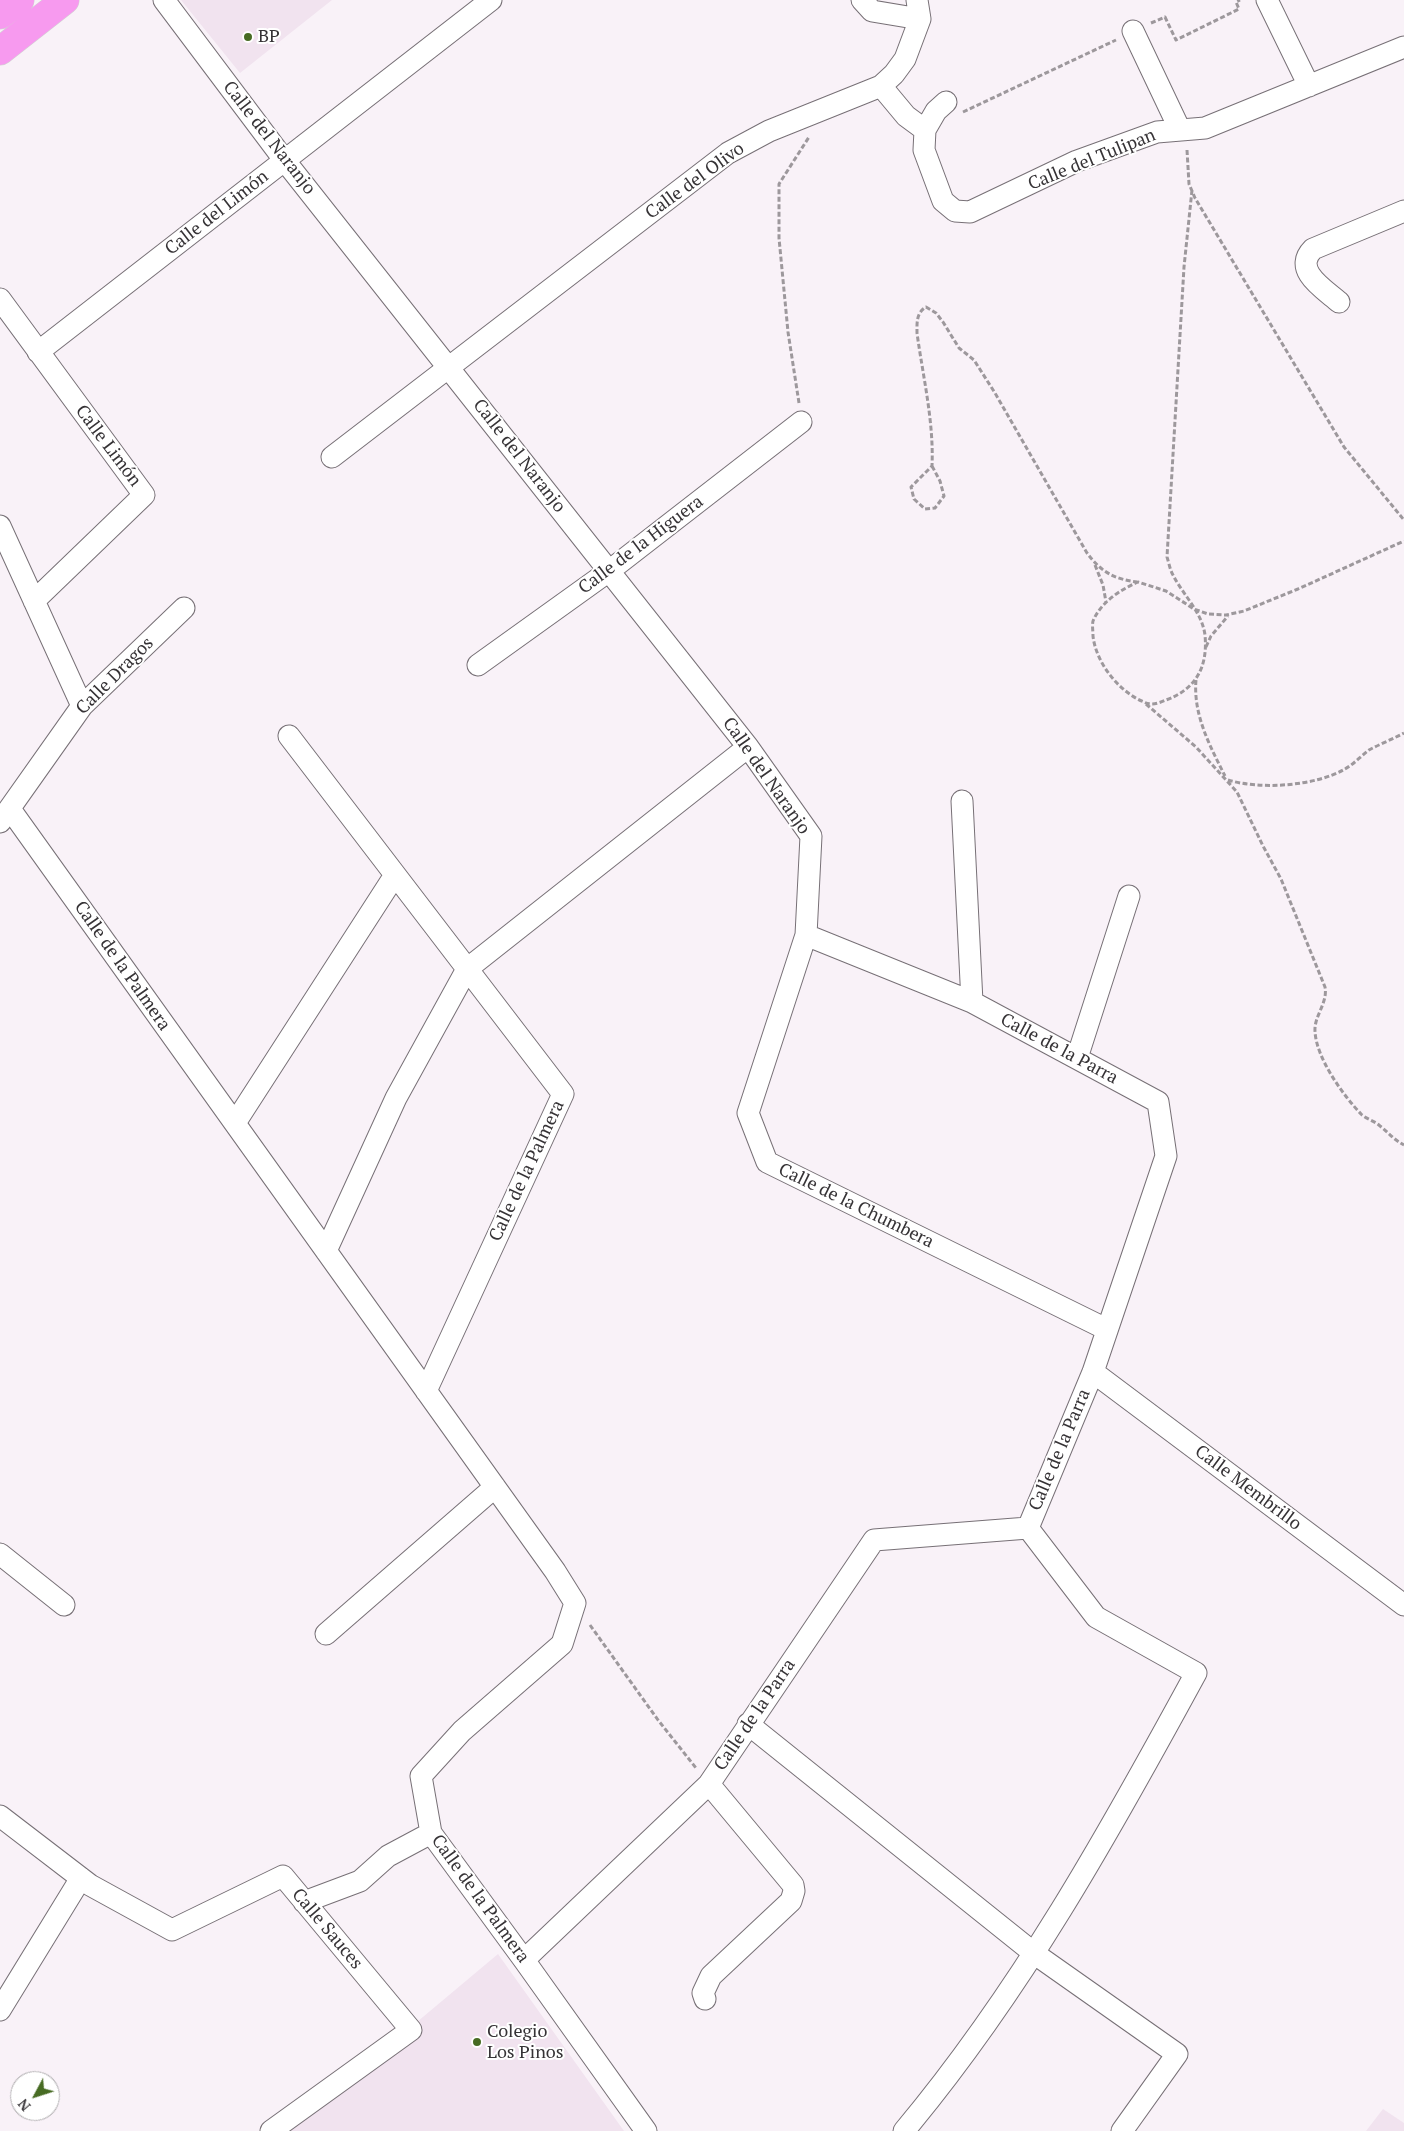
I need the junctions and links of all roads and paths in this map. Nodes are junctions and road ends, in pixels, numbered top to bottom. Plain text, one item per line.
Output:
1 (20, 0) edge
2 (65, 0) edge
3 (164, 0) edge
4 (491, 0) edge
5 (862, 0) edge
6 (1240, 0) edge
7 (1267, 0) edge
8 (918, 10) edge
9 (0, 15) edge
10 (1134, 31) junction
11 (21, 34) junction
12 (1404, 47) edge
13 (0, 51) edge
14 (0, 61) edge
15 (881, 86) junction
16 (1309, 86) junction
17 (953, 108) joint
18 (924, 130) junction
19 (1180, 130) junction
20 (809, 136) dead end
21 (285, 161) junction
22 (1192, 190) junction
23 (1404, 211) edge
24 (0, 299) edge
25 (1339, 302) dead end
26 (38, 352) junction
27 (449, 366) junction
28 (801, 422) joint
29 (332, 457) dead end
30 (932, 466) junction
31 (1404, 520) edge
32 (0, 526) edge
33 (1404, 541) edge
34 (1093, 561) junction
35 (609, 571) junction
36 (1138, 582) junction
37 (34, 601) junction
38 (1106, 602) junction
39 (184, 608) dead end
40 (1194, 608) junction
41 (1229, 615) junction
42 (1205, 650) junction
43 (478, 665) dead end
44 (1196, 680) junction
45 (1146, 703) junction
46 (82, 706) junction
47 (1404, 733) edge
48 (289, 736) dead end
49 (748, 747) junction
50 (1227, 780) junction
51 (962, 801) dead end
52 (5, 815) edge
53 (395, 875) junction
54 (1129, 896) dead end
55 (806, 935) junction
56 (467, 969) junction
57 (972, 1002) junction
58 (1077, 1058) junction
59 (234, 1123) junction
60 (1404, 1145) edge
61 (326, 1251) junction
62 (1106, 1329) junction
63 (1093, 1372) junction
64 (426, 1391) junction
65 (495, 1487) junction
66 (1028, 1528) junction
67 (0, 1554) edge
68 (575, 1603) junction
69 (64, 1604) dead end
70 (1404, 1605) edge
71 (326, 1634) dead end
72 (748, 1724) junction
73 (709, 1784) junction
74 (0, 1816) edge
75 (430, 1834) junction
76 (81, 1878) junction
77 (304, 1902) junction
78 (1034, 1954) junction
79 (524, 1960) junction
80 (705, 2000) dead end
81 (0, 2010) edge
82 (271, 2131) edge
83 (646, 2131) edge
84 (904, 2131) edge
85 (1122, 2131) edge

1 - 9 highway
2 - 11 highway
3 - 21 street, Calle del Naranjo
4 - 21 street, Calle del Limón
5 - 8 street
6 - 10 path
7 - 16 street
8 - 15 street, Calle del Olivo
10 - 17 path
10 - 19 street
11 - 13 highway
11 - 14 street
12 - 16 street, Calle del Tulipan
15 - 18 street
15 - 27 street, Calle del Olivo
16 - 19 street, Calle del Tulipan
17 - 18 street
18 - 19 street, Calle del Tulipan
19 - 22 path
20 - 28 path
21 - 26 street, Calle del Limón
21 - 27 street, Calle del Naranjo
22 - 31 path
22 - 40 path
23 - 25 street
24 - 26 street, Calle Limón
26 - 37 street, Calle Limón
27 - 29 street, Calle del Olivo
27 - 35 street, Calle del Naranjo
28 - 35 street, Calle de la Higuera
30 - 30 path
30 - 34 path
32 - 37 street
33 - 41 path
34 - 36 path
34 - 38 path
35 - 43 street, Calle de la Higuera
35 - 49 street, Calle del Naranjo
36 - 38 path
36 - 40 path
37 - 46 street
38 - 45 path
39 - 46 street, Calle Dragos
40 - 41 path
40 - 42 path
41 - 42 path
42 - 44 path
44 - 45 path
44 - 50 path
45 - 50 path
46 - 52 street, Calle Dragos
47 - 50 path
48 - 53 street, Calle de la Palmera
49 - 55 street, Calle del Naranjo
49 - 56 street
50 - 60 path
51 - 57 street
52 - 59 street, Calle de la Palmera
53 - 56 street, Calle de la Palmera
53 - 59 street
54 - 58 street
55 - 57 street, Calle de la Parra
55 - 62 street, Calle de la Chumbera
56 - 61 street
56 - 64 street, Calle de la Palmera
57 - 58 street, Calle de la Parra
58 - 62 street, Calle de la Parra
59 - 61 street, Calle de la Palmera
61 - 64 street, Calle de la Palmera
62 - 63 street, Calle de la Parra
63 - 66 street, Calle de la Parra
63 - 70 street, Calle Membrillo
64 - 65 street, Calle de la Palmera
65 - 68 street, Calle de la Palmera
65 - 71 street
66 - 72 street, Calle de la Parra
66 - 78 street
67 - 69 street
68 - 73 path
68 - 75 street, Calle de la Palmera
72 - 73 street, Calle de la Parra
72 - 78 street
73 - 79 street, Calle de la Parra
73 - 80 street
74 - 76 street
75 - 77 street
75 - 79 street, Calle de la Palmera
76 - 77 street, Calle Sauces
76 - 81 street
77 - 82 street, Calle Sauces
78 - 84 street
78 - 85 street
79 - 83 street, Calle de la Palmera

